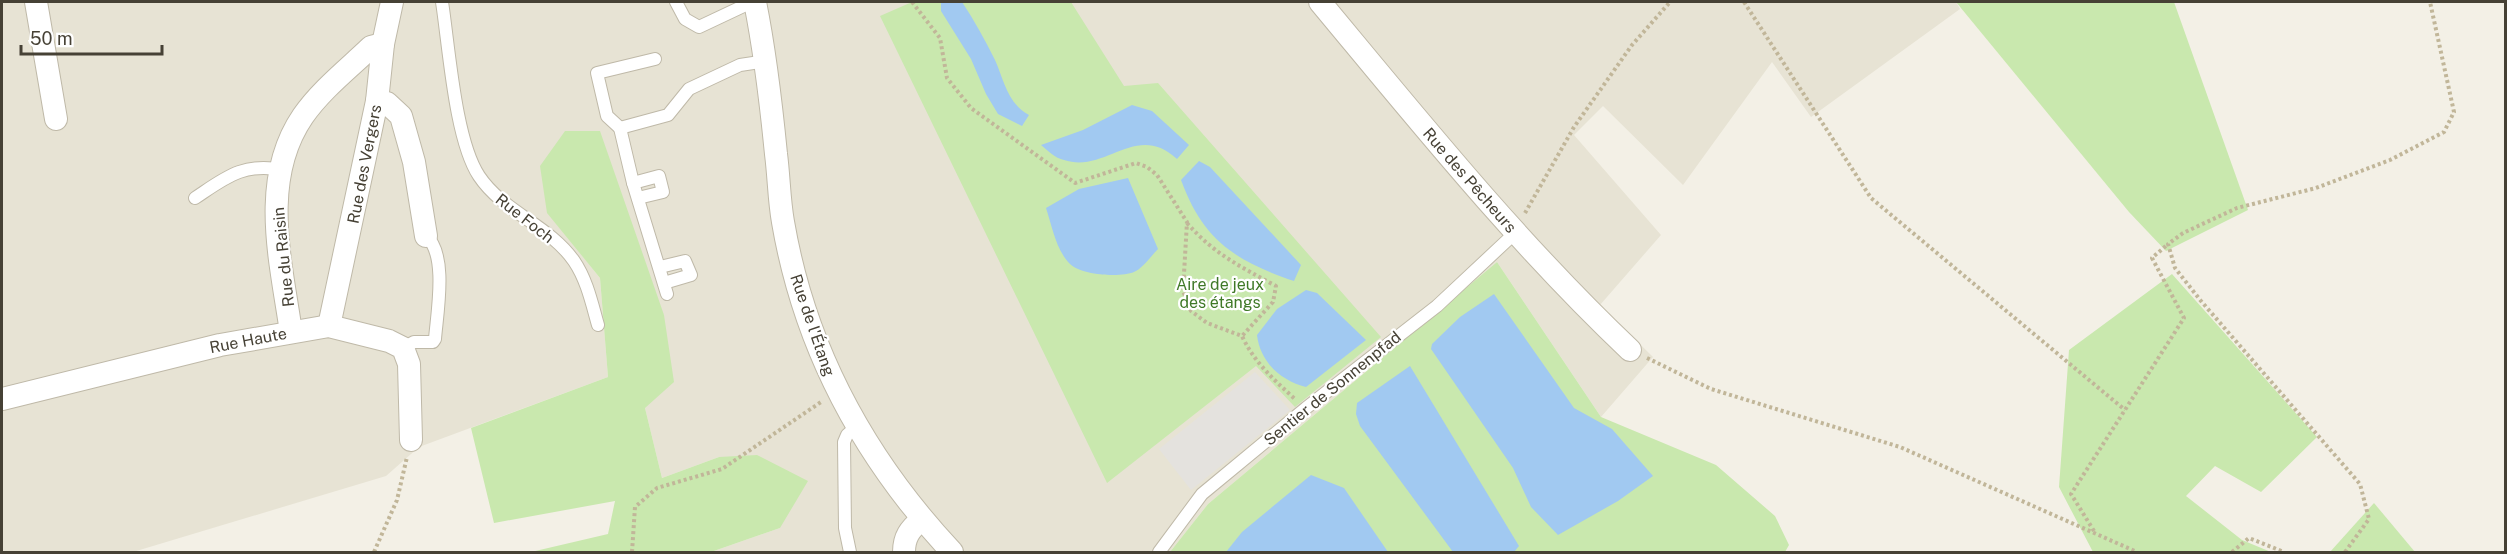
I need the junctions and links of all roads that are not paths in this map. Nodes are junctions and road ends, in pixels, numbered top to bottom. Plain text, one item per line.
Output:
1 (36, 2) edge
2 (392, 2) edge
3 (442, 2) edge
4 (676, 2) edge
5 (754, 2) edge
6 (1320, 2) edge
7 (383, 44) junction
8 (655, 59) dead end
9 (766, 61) junction
10 (377, 101) junction
11 (56, 119) dead end
12 (620, 128) junction
13 (283, 170) junction
14 (633, 183) junction
15 (195, 198) dead end
16 (638, 198) junction
17 (1515, 233) junction
18 (426, 236) joint
19 (660, 267) junction
20 (598, 325) dead end
21 (329, 326) junction
22 (291, 332) junction
23 (403, 348) junction
24 (1630, 350) road end
25 (2, 399) edge
26 (857, 426) junction
27 (411, 440) road end
28 (921, 520) junction
29 (850, 552) edge
30 (904, 552) edge
31 (952, 552) edge
32 (1158, 552) edge

1 - 11 street
2 - 7 street, Rue des Vergers
3 - 20 lane, Rue Foch
4 - 5 lane
5 - 9 street, Rue de l'Étang
6 - 17 street, Rue des Pêcheurs
7 - 10 street, Rue des Vergers
7 - 13 street, Rue du Raisin
8 - 12 lane
9 - 12 lane
9 - 26 street, Rue de l'Étang
10 - 18 street
10 - 21 street, Rue des Vergers
12 - 14 lane
13 - 15 lane
13 - 22 street, Rue du Raisin
14 - 16 lane
14 - 16 lane
16 - 19 lane
17 - 24 street, Rue des Pêcheurs
17 - 32 lane, Sentier de Sonnenpfad
18 - 23 lane
19 - 19 lane
21 - 22 street, Rue Haute
21 - 23 street, Rue Haute
22 - 25 street, Rue Haute
23 - 27 street
26 - 28 street, Rue de l'Étang
26 - 29 lane
28 - 30 street
28 - 31 street, Rue de l'Étang

